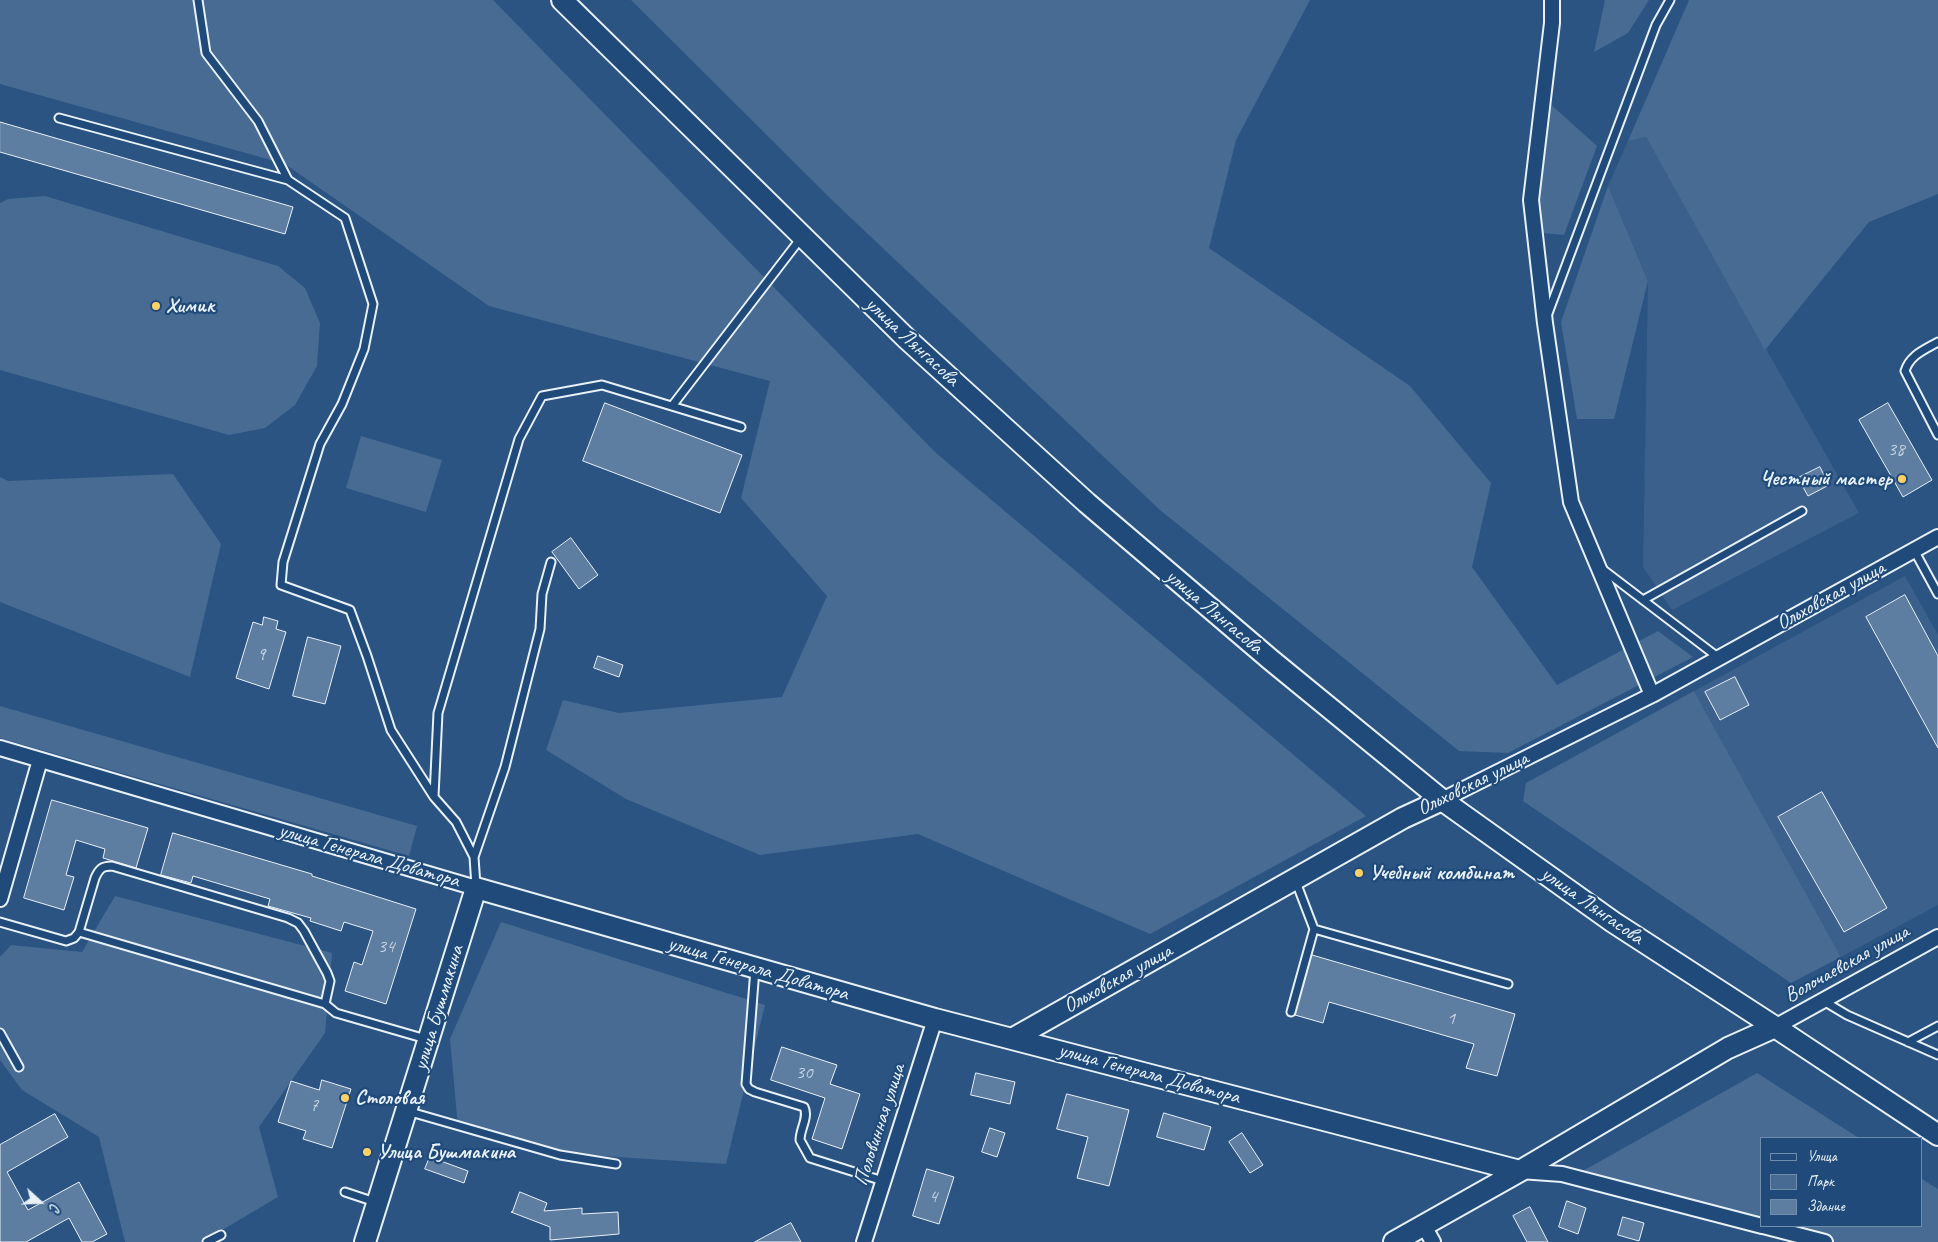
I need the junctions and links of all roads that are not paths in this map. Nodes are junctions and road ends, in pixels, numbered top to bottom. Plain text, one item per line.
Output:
1 (198, 0) edge
2 (562, 0) edge
3 (1552, 0) edge
4 (1670, 0) edge
5 (59, 118) dead end
6 (288, 180) junction
7 (803, 236) junction
8 (1545, 323) junction
9 (1938, 342) edge
10 (672, 406) junction
11 (741, 427) dead end
12 (1938, 435) edge
13 (1802, 511) dead end
14 (1938, 537) edge
15 (1914, 550) junction
16 (551, 562) dead end
17 (1597, 565) junction
18 (1938, 594) edge
19 (1643, 600) junction
20 (1719, 658) junction
21 (1652, 695) junction
22 (0, 748) edge
23 (40, 760) junction
24 (434, 796) junction
25 (1442, 800) junction
26 (474, 857) junction
27 (1295, 879) junction
28 (476, 888) junction
29 (0, 899) edge
30 (0, 922) edge
31 (1314, 929) junction
32 (78, 932) junction
33 (1938, 936) edge
34 (755, 968) junction
35 (1508, 984) dead end
36 (1821, 1000) junction
37 (325, 1004) junction
38 (1291, 1012) dead end
39 (935, 1019) junction
40 (1775, 1026) junction
41 (1938, 1026) edge
42 (0, 1033) edge
43 (1012, 1039) junction
44 (429, 1040) junction
45 (1908, 1042) junction
46 (1938, 1055) edge
47 (19, 1067) dead end
48 (406, 1111) junction
49 (1938, 1135) edge
50 (616, 1164) dead end
51 (1520, 1171) junction
52 (883, 1181) junction
53 (345, 1192) dead end
54 (378, 1202) junction
55 (1760, 1225) edge
56 (1766, 1227) edge
57 (221, 1234) dead end
58 (1428, 1234) edge
59 (207, 1242) edge
60 (365, 1242) edge
61 (864, 1242) edge
62 (1394, 1242) edge
63 (1825, 1242) edge

1 - 6 lane
2 - 7 street, улица Лянгасова
3 - 8 street
4 - 8 lane
5 - 6 lane
6 - 24 lane
7 - 10 lane
7 - 25 street, улица Лянгасова
8 - 17 street
9 - 12 lane
10 - 11 lane
10 - 24 lane
13 - 19 lane
14 - 15 street, Ольховская улица
15 - 18 lane
15 - 20 street, Ольховская улица
16 - 26 lane
17 - 19 lane
17 - 21 street
19 - 20 lane
20 - 21 street, Ольховская улица
21 - 25 street, Ольховская улица
22 - 23 street, улица Генерала Доватора
23 - 28 street, улица Генерала Доватора
23 - 29 street
24 - 26 lane
25 - 27 street, Ольховская улица
25 - 40 street, улица Лянгасова
26 - 28 lane
27 - 31 lane
27 - 43 street, Ольховская улица
28 - 34 street, улица Генерала Доватора
28 - 44 street, улица Бушмакина
30 - 32 lane
31 - 35 lane
31 - 38 lane
32 - 37 lane
32 - 37 lane
33 - 36 street, Волочаевская улица
34 - 39 street, улица Генерала Доватора
34 - 52 lane
36 - 40 street, Волочаевская улица
36 - 45 lane
37 - 44 lane
39 - 43 street, улица Генерала Доватора
39 - 52 street, Половинная улица
40 - 49 street, улица Лянгасова
40 - 51 street
41 - 45 lane
42 - 47 lane
43 - 51 street, улица Генерала Доватора
44 - 48 street, улица Бушмакина
45 - 46 lane
48 - 50 lane
48 - 54 street, улица Бушмакина
51 - 55 street
51 - 58 street
52 - 61 street, Половинная улица
53 - 54 lane
54 - 60 street, улица Бушмакина
56 - 63 street
57 - 59 lane
58 - 62 street

